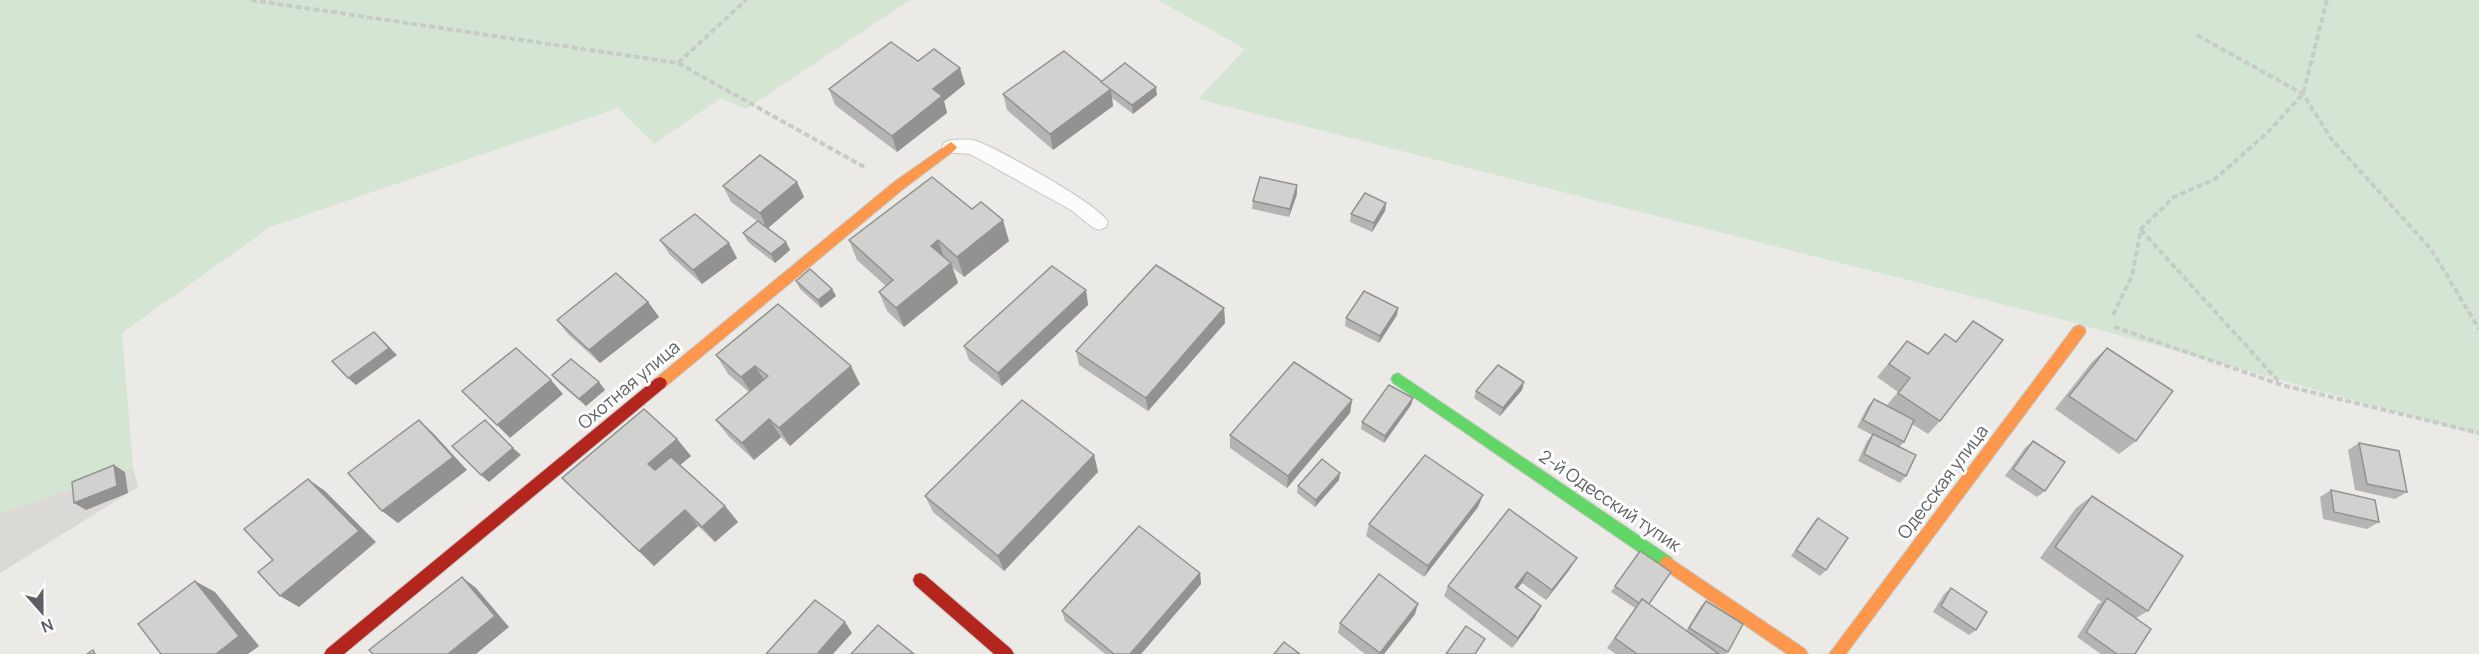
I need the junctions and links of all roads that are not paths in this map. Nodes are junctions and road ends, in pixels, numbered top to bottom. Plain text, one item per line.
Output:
1 (951, 147) joint
2 (1100, 222) dead end
3 (2079, 331) dead end
4 (1398, 379) dead end
5 (920, 580) dead end
6 (332, 654) edge
7 (1006, 654) edge
8 (1800, 654) edge
9 (1838, 654) edge

1 - 2 lane
1 - 6 street, Охотная улица
3 - 9 street, Одесская улица
4 - 8 street, 2-й Одесский тупик
5 - 7 street

